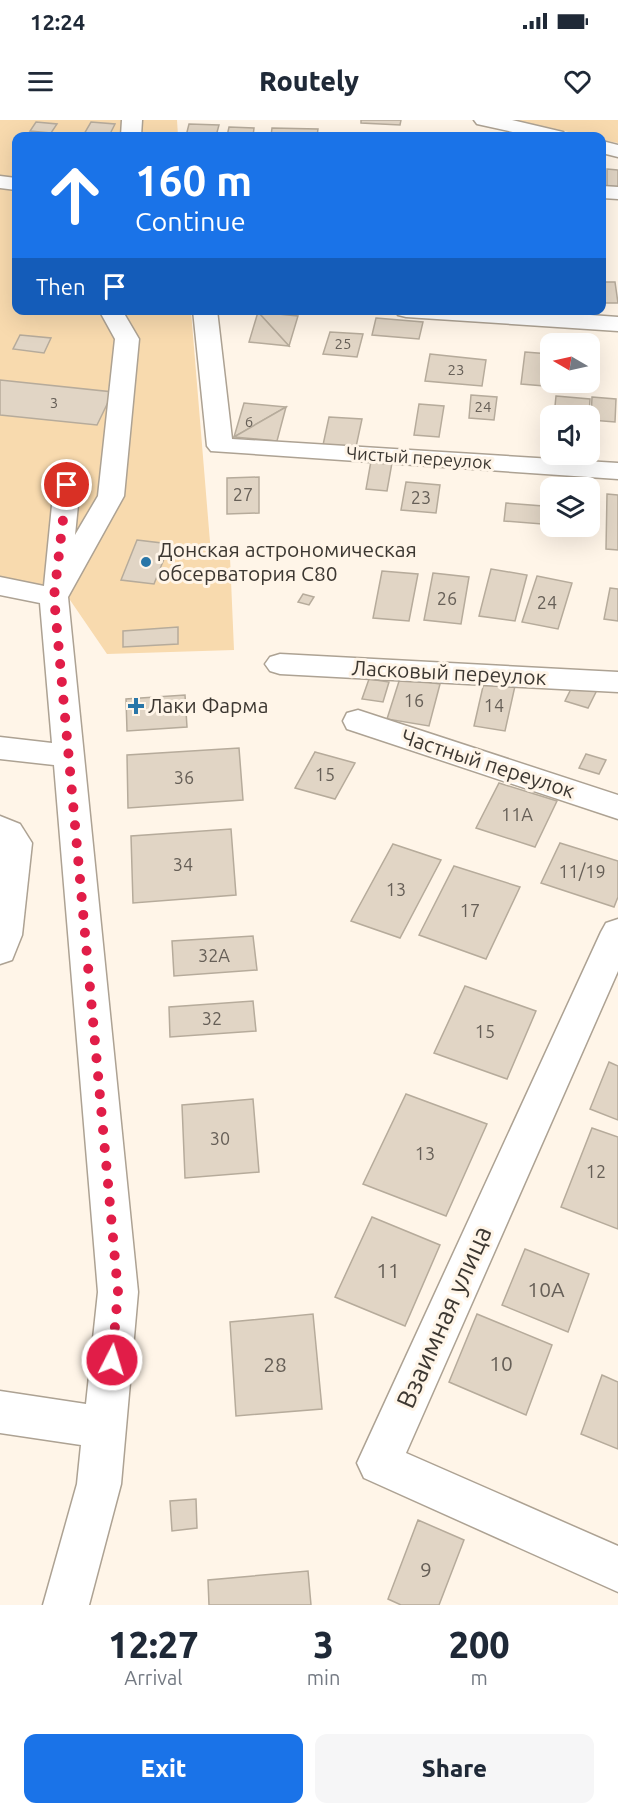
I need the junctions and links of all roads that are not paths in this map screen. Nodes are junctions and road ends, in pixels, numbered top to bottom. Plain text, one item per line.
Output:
1 (484, 120) edge
2 (538, 132) edge
3 (113, 315) edge
4 (207, 315) edge
5 (482, 315) edge
6 (618, 324) edge
7 (618, 471) edge
8 (67, 485) dead end
9 (4, 586) edge
10 (54, 597) junction
11 (280, 664) dead end
12 (618, 682) edge
13 (358, 721) dead end
14 (0, 748) edge
15 (68, 756) junction
16 (618, 807) edge
17 (0, 828) edge
18 (618, 932) edge
19 (0, 950) edge
20 (0, 1412) edge
21 (105, 1428) junction
22 (618, 1569) edge
23 (66, 1605) edge

1 - 2 street
3 - 10 street
4 - 7 street, Чистый переулок
5 - 6 street
8 - 10 street
9 - 10 street
10 - 15 street
11 - 12 street, Ласковый переулок
13 - 16 street, Частный переулок
14 - 15 street
15 - 21 street
17 - 19 street
18 - 22 street, Взаимная улица
20 - 21 street
21 - 23 street

